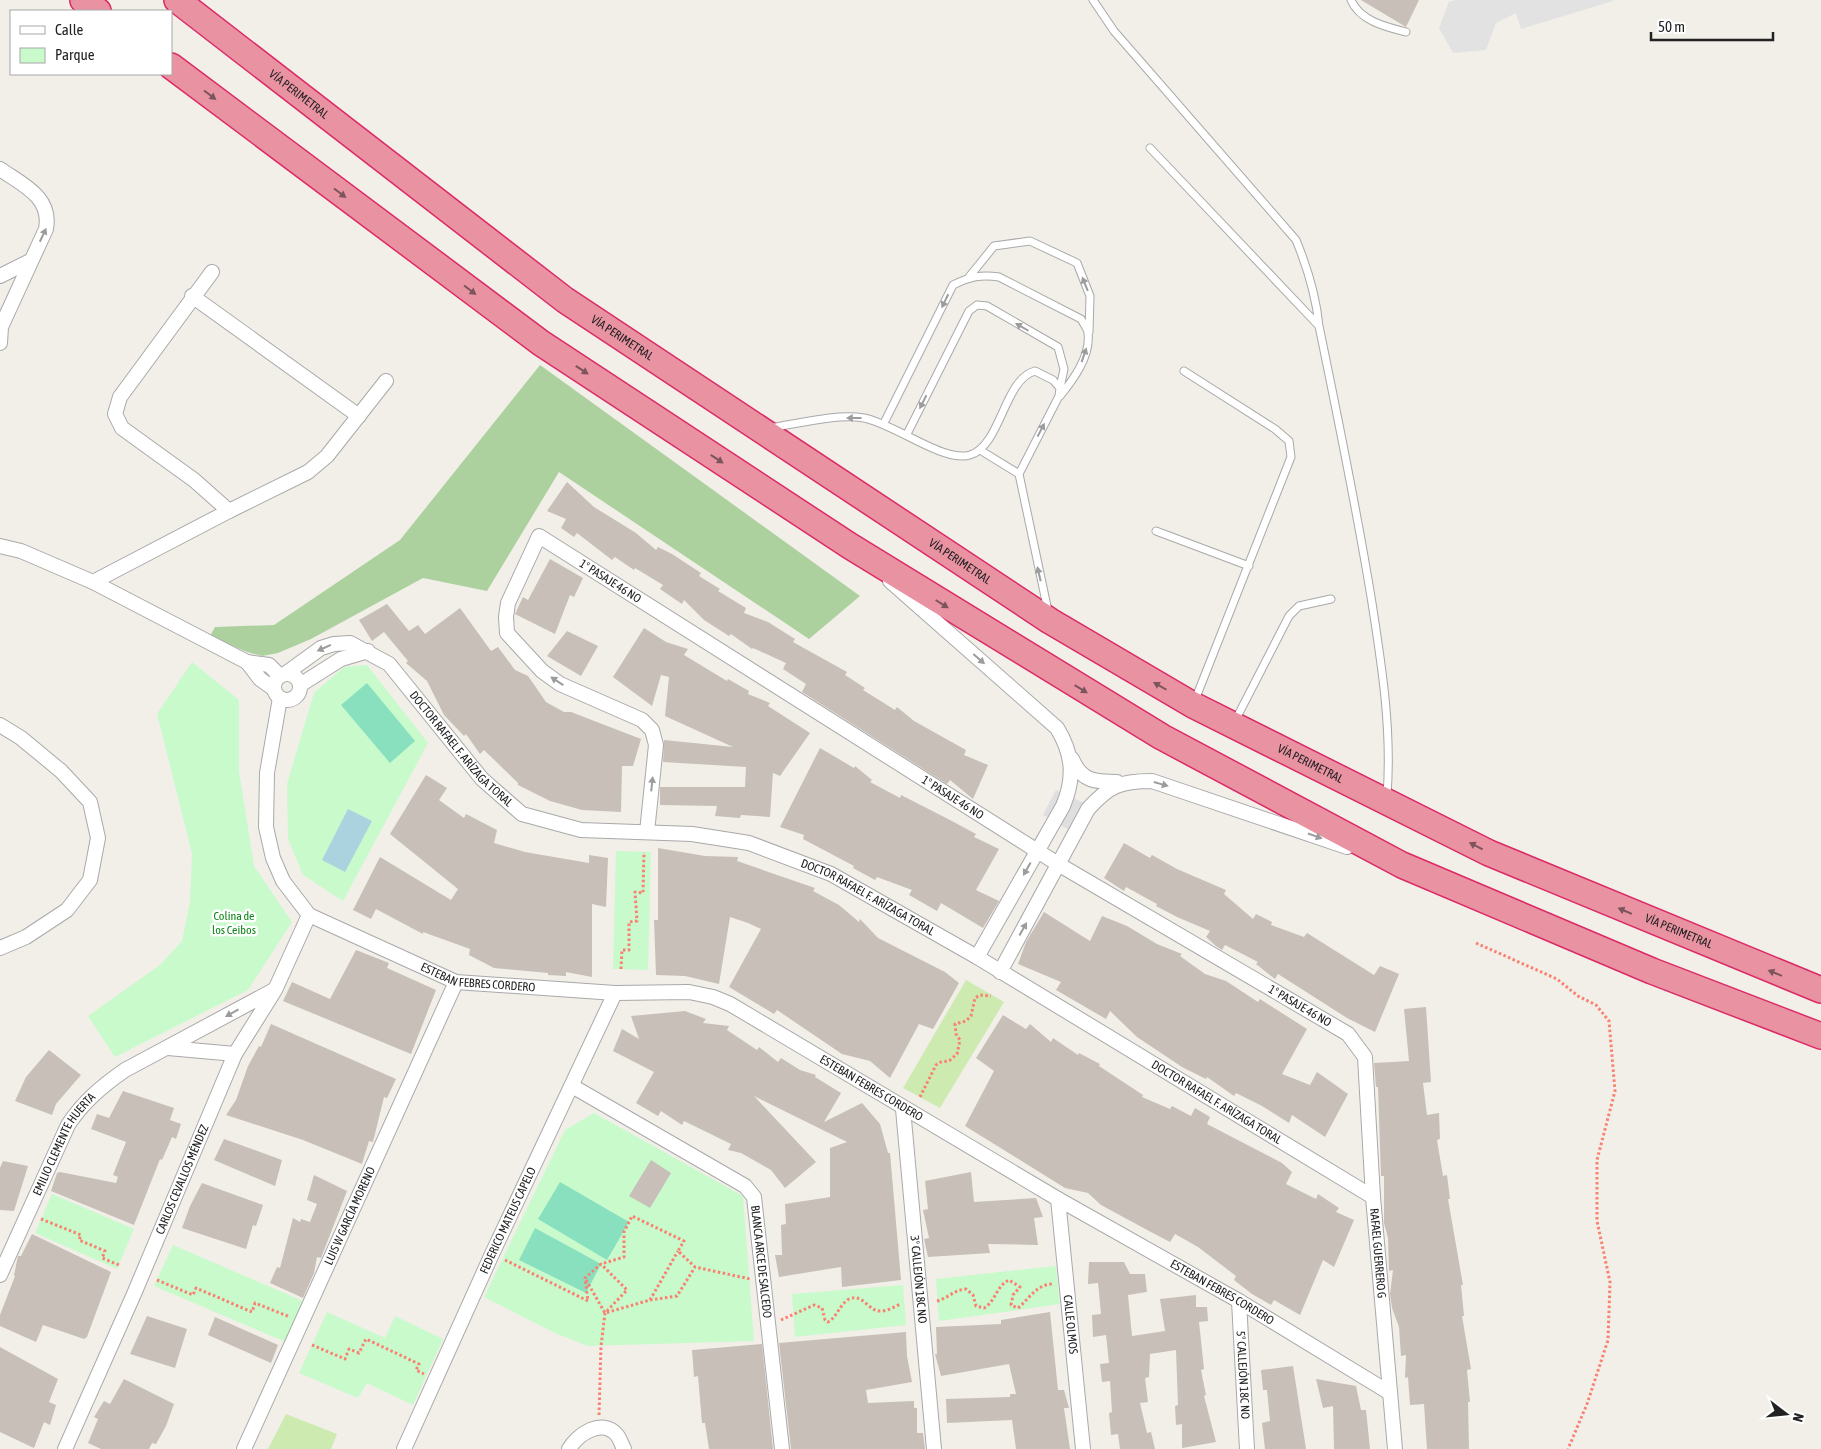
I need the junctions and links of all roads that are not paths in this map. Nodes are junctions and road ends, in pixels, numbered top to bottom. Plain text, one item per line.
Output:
1 (83, 0) edge
2 (178, 0) edge
3 (1094, 0) edge
4 (1351, 0) edge
5 (97, 10) edge
6 (1406, 32) dead end
7 (172, 67) edge
8 (1150, 148) dead end
9 (0, 169) edge
10 (30, 261) junction
11 (212, 272) dead end
12 (0, 276) edge
13 (969, 277) junction
14 (192, 296) junction
15 (1, 326) edge
16 (1319, 326) junction
17 (1089, 332) junction
18 (0, 343) edge
19 (1184, 370) dead end
20 (386, 382) dead end
21 (1060, 388) junction
22 (1060, 396) junction
23 (359, 416) junction
24 (884, 423) junction
25 (761, 429) junction
26 (906, 434) junction
27 (980, 450) junction
28 (1019, 474) junction
29 (229, 511) junction
30 (1156, 531) dead end
31 (0, 546) edge
32 (850, 546) junction
33 (1248, 566) junction
34 (94, 582) junction
35 (1331, 599) dead end
36 (1050, 621) junction
37 (368, 651) junction
38 (247, 662) junction
39 (283, 675) junction
40 (300, 685) junction
41 (277, 693) junction
42 (1193, 705) junction
43 (0, 725) edge
44 (1233, 726) junction
45 (1069, 752) junction
46 (1132, 782) junction
47 (1386, 801) junction
48 (647, 832) junction
49 (1037, 851) junction
50 (1058, 864) junction
51 (1402, 865) junction
52 (309, 915) junction
53 (0, 948) edge
54 (977, 957) junction
55 (1000, 972) junction
56 (456, 982) junction
57 (275, 990) junction
58 (1821, 990) edge
59 (615, 993) junction
60 (1821, 1036) edge
61 (168, 1048) junction
62 (235, 1054) junction
63 (1365, 1057) joint
64 (572, 1086) junction
65 (903, 1109) junction
66 (1373, 1197) junction
67 (1058, 1199) junction
68 (0, 1275) edge
69 (1239, 1301) junction
70 (1390, 1394) junction
71 (65, 1449) edge
72 (244, 1449) edge
73 (404, 1449) edge
74 (569, 1449) edge
75 (624, 1449) edge
76 (782, 1449) edge
77 (934, 1449) edge
78 (1083, 1449) edge
79 (1247, 1449) edge
80 (1395, 1449) edge

1 - 5 highway
2 - 25 highway, VÍA PERIMETRAL
3 - 16 lane
4 - 6 lane
7 -> 32 highway
8 - 16 lane
10 -> 9 street
10 - 12 street
10 - 15 street
11 - 14 street
13 - 17 lane
17 -> 13 lane
13 -> 24 lane
14 - 23 street
14 - 29 street
15 - 18 street
16 - 47 lane
22 -> 17 lane
19 - 33 lane
20 - 23 street
21 - 22 lane
21 -> 26 lane
21 - 27 lane
28 -> 22 lane
23 - 29 street
24 -> 25 lane
24 - 26 lane
25 - 36 highway, VÍA PERIMETRAL
26 - 27 lane
27 - 28 lane
36 -> 28 lane
29 - 34 street
30 - 33 lane
31 - 34 street
32 -> 45 street
32 -> 51 highway
33 - 42 lane
34 - 38 street
35 - 44 lane
42 -> 36 highway, VÍA PERIMETRAL
37 -> 39 street, DOCTOR RAFAEL F. ARÍZAGA TORAL
37 - 40 street
37 - 48 street, DOCTOR RAFAEL F. ARÍZAGA TORAL
38 - 39 street
38 - 41 street
39 - 40 street
39 - 41 street
40 - 41 street
41 - 52 street
42 - 44 highway, VÍA PERIMETRAL
43 - 53 street
44 - 47 highway, VÍA PERIMETRAL
45 - 46 street
45 - 49 street
46 - 50 street
46 -> 51 street
58 -> 47 highway, VÍA PERIMETRAL
48 -> 49 street, 1° PASAJE 46 NO
48 - 54 street, DOCTOR RAFAEL F. ARÍZAGA TORAL
49 - 50 street, 1° PASAJE 46 NO
49 -> 54 street
55 -> 50 street
50 - 63 street, 1° PASAJE 46 NO
51 - 60 highway
52 - 56 street, ESTEBAN FEBRES CORDERO
52 - 57 street, CARLOS CEVALLOS MÉNDEZ
54 - 55 street, DOCTOR RAFAEL F. ARÍZAGA TORAL
55 - 66 street, DOCTOR RAFAEL F. ARÍZAGA TORAL
56 - 59 street, ESTEBAN FEBRES CORDERO
56 - 72 street, LUIS W GARCÍA MORENO
57 -> 61 street, EMILIO CLEMENTE HUERTA
57 - 62 street, CARLOS CEVALLOS MÉNDEZ
59 - 64 street, FEDERICO MATEUS CAPELO
59 - 65 street, ESTEBAN FEBRES CORDERO
61 - 62 street
61 - 68 street, EMILIO CLEMENTE HUERTA
62 - 71 street, CARLOS CEVALLOS MÉNDEZ
63 - 66 street, RAFAEL GUERRERO G
64 - 73 street, FEDERICO MATEUS CAPELO
64 - 76 street, BLANCA ARCE DE SALCEDO
65 - 67 street, ESTEBAN FEBRES CORDERO
65 - 77 street, 3° CALLEJÓN 18C NO
66 - 70 street, RAFAEL GUERRERO G
67 - 69 street, ESTEBAN FEBRES CORDERO
67 - 78 street, CALLE OLMOS
69 - 70 street, ESTEBAN FEBRES CORDERO
69 - 79 street, 5° CALLEJÓN 18C NO
70 - 80 street, RAFAEL GUERRERO G
74 - 75 street

